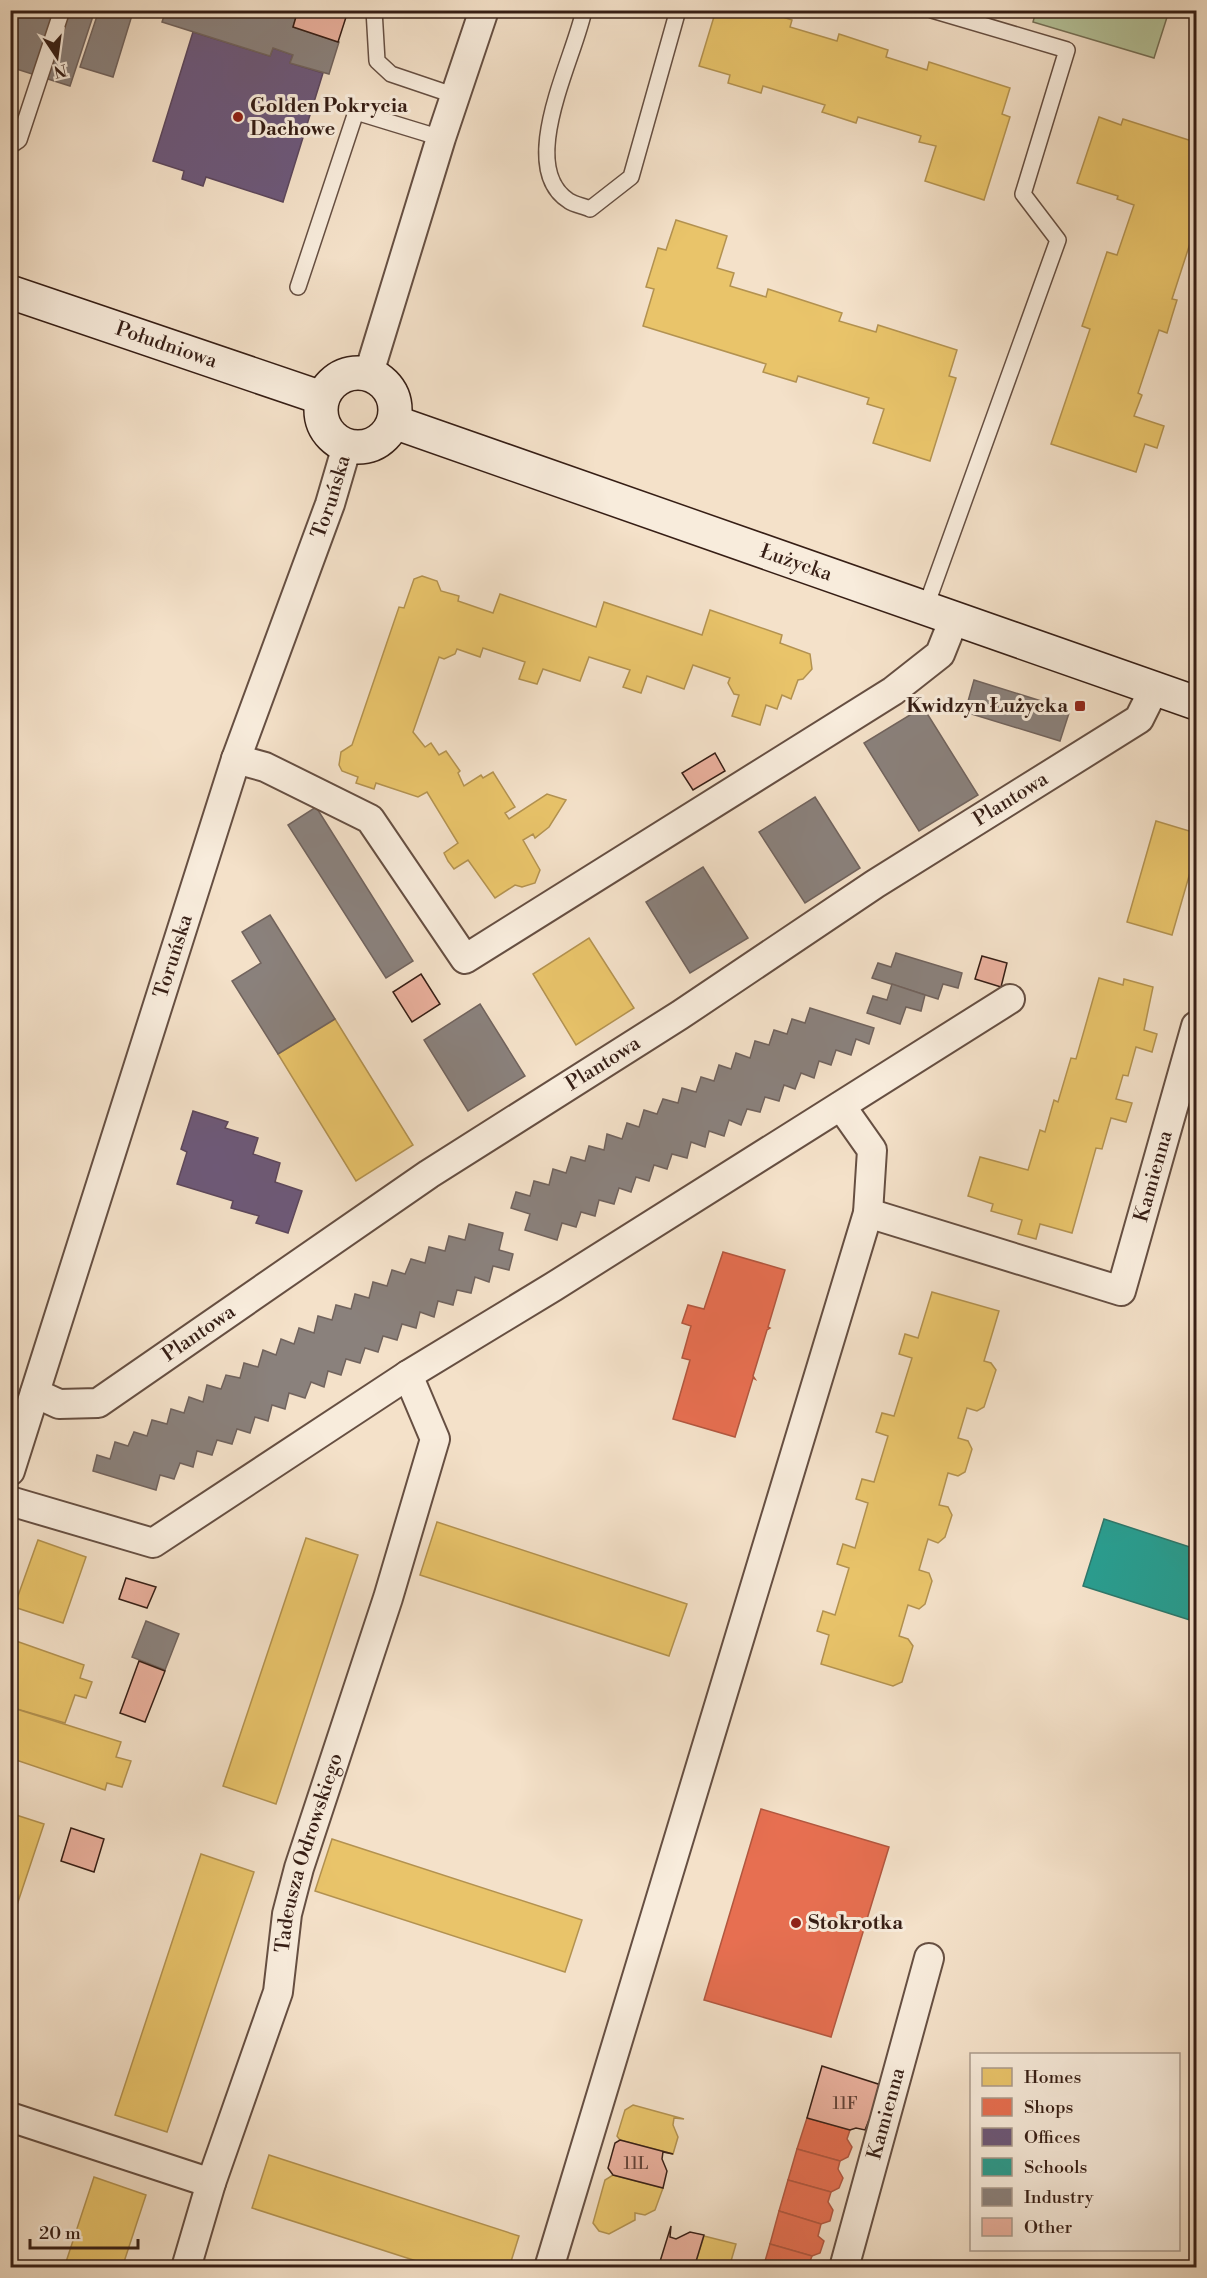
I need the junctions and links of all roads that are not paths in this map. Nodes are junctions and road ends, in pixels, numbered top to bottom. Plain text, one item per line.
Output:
1 (62, 10) edge
2 (374, 10) edge
3 (484, 10) edge
4 (584, 10) edge
5 (678, 10) edge
6 (932, 10) edge
7 (456, 96) junction
8 (441, 138) junction
9 (10, 146) edge
10 (298, 287) dead end
11 (10, 292) edge
12 (369, 374) junction
13 (322, 398) junction
14 (394, 422) junction
15 (347, 446) junction
16 (939, 614) junction
17 (1155, 687) junction
18 (1197, 703) edge
19 (236, 759) junction
20 (1010, 999) dead end
21 (1197, 1026) edge
22 (841, 1106) junction
23 (868, 1213) junction
24 (408, 1375) junction
25 (35, 1393) junction
26 (10, 1471) edge
27 (10, 1501) edge
28 (929, 1958) dead end
29 (10, 2117) edge
30 (211, 2183) junction
31 (186, 2268) edge
32 (549, 2268) edge
33 (843, 2268) edge

1 - 9 lane
2 - 7 lane
3 - 7 street
4 - 5 lane
6 - 16 lane
7 - 8 street
8 - 10 lane
8 - 12 street
11 - 13 street, Południowa
12 - 13 street
12 - 14 street
13 - 15 street
14 - 15 street
14 - 16 street, Łużycka
15 - 19 street, Toruńska
16 - 17 street, Łużycka
16 - 19 street
17 - 18 street, Łużycka
17 - 25 street, Plantowa
19 - 25 street, Toruńska
20 - 22 street
21 - 23 street, Kamienna
22 - 23 street
22 - 24 street
23 - 32 street
24 - 27 street
24 - 30 street, Tadeusza Odrowskiego
25 - 26 street, Toruńska
28 - 33 street, Kamienna
29 - 30 street
30 - 31 street, Tadeusza Odrowskiego

